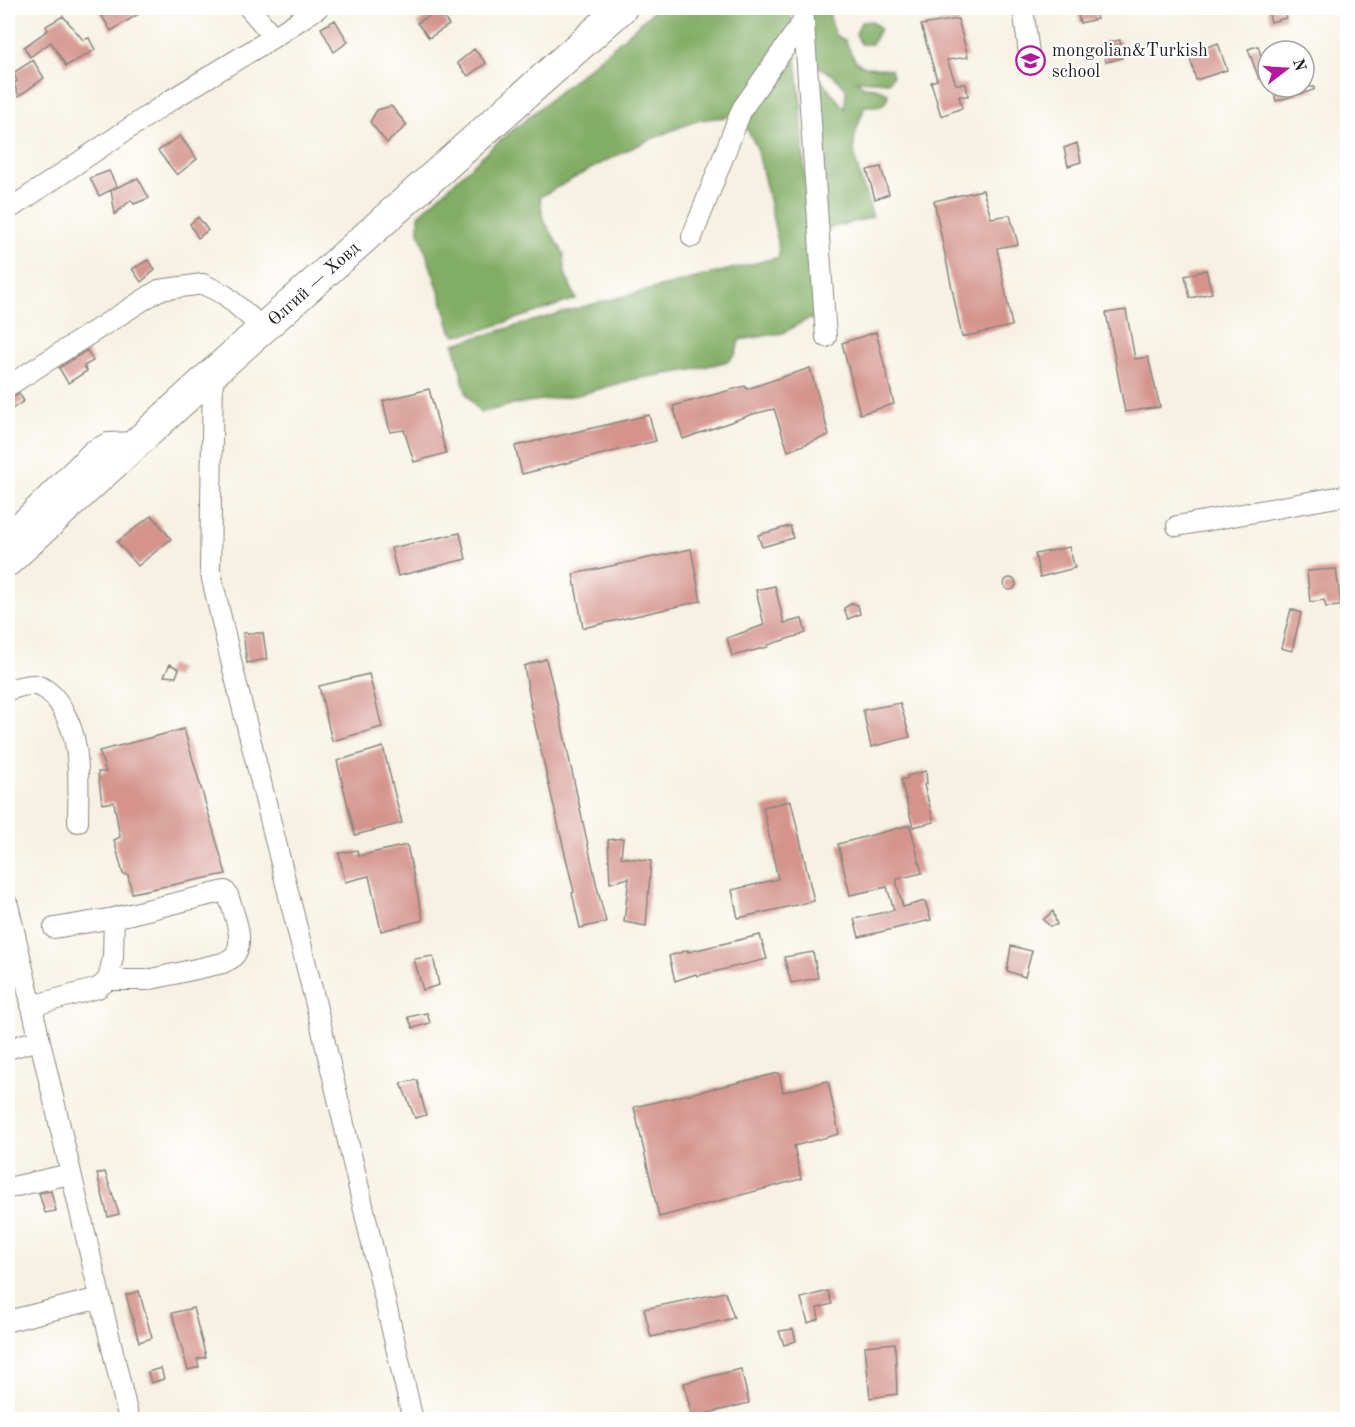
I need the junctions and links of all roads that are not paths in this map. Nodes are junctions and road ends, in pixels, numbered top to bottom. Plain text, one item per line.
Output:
1 (249, 8) edge
2 (318, 8) edge
3 (622, 8) edge
4 (1023, 8) edge
5 (803, 14) edge
6 (274, 37) junction
7 (1030, 61) dead end
8 (8, 210) edge
9 (692, 237) dead end
10 (264, 329) junction
11 (826, 337) dead end
12 (213, 373) junction
13 (8, 386) edge
14 (138, 442) junction
15 (1347, 495) edge
16 (1177, 526) dead end
17 (8, 530) edge
18 (8, 561) edge
19 (8, 690) edge
20 (78, 822) dead end
21 (9, 916) edge
22 (114, 918) junction
23 (54, 928) dead end
24 (108, 980) junction
25 (31, 1006) junction
26 (39, 1040) junction
27 (8, 1049) edge
28 (70, 1174) junction
29 (8, 1188) edge
30 (100, 1298) junction
31 (8, 1321) edge
32 (129, 1419) edge
33 (413, 1419) edge

1 - 6 street
2 - 6 street
3 - 10 highway, Өлгий — Ховд
4 - 7 street
5 - 9 street
5 - 11 street
6 - 8 street
10 - 12 highway, Өлгий — Ховд
10 - 13 street
12 - 14 highway, Өлгий — Ховд
12 - 33 street
14 - 17 street
14 - 18 highway, Өлгий — Ховд
15 - 16 street
19 - 20 street
21 - 25 street
22 - 23 street
22 - 24 street
22 - 24 street
24 - 25 street
25 - 26 street
26 - 27 street
26 - 28 street
28 - 29 street
28 - 30 street
30 - 31 street
30 - 32 street

